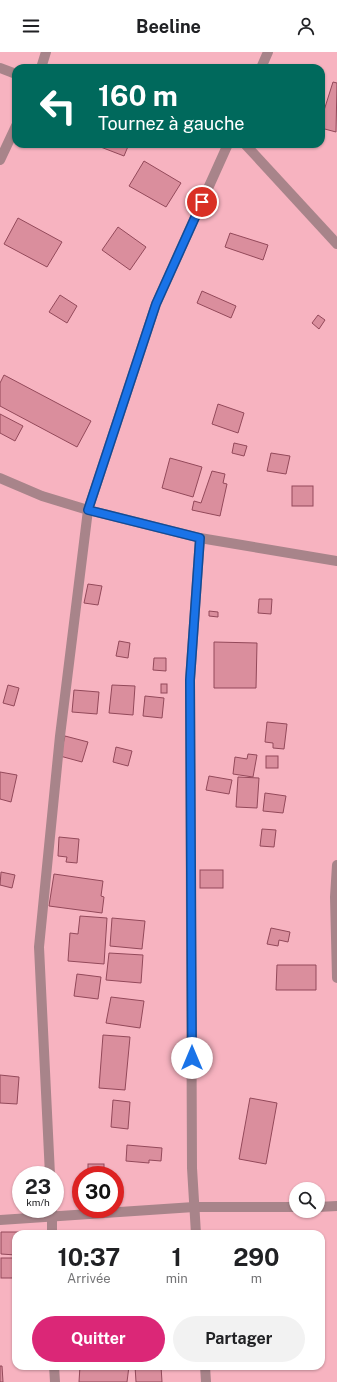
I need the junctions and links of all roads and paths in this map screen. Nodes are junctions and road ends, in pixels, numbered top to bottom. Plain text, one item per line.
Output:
1 (46, 52) edge
2 (268, 52) edge
3 (42, 64) edge
4 (263, 64) edge
5 (0, 68) edge
6 (12, 72) edge
7 (12, 134) edge
8 (226, 148) edge
9 (249, 148) edge
10 (0, 160) edge
11 (337, 244) edge
12 (0, 478) edge
13 (88, 510) junction
14 (200, 538) junction
15 (337, 561) edge
16 (337, 865) edge
17 (337, 978) edge
18 (50, 1166) edge
19 (337, 1206) edge
20 (289, 1207) edge
21 (325, 1207) edge
22 (194, 1208) junction
23 (64, 1213) edge
24 (15, 1218) edge
25 (52, 1218) edge
26 (0, 1220) edge
27 (52, 1230) edge
28 (196, 1230) edge
29 (54, 1370) edge
30 (205, 1370) edge
31 (55, 1382) edge
32 (206, 1382) edge

1 - 3 street
2 - 4 street
5 - 6 street
7 - 10 street
8 - 13 street
9 - 11 street
12 - 13 street
13 - 14 street
13 - 18 street
14 - 15 street
14 - 22 street
16 - 17 street
19 - 21 street
20 - 22 street
22 - 23 street
22 - 28 street
24 - 26 street
25 - 27 street
29 - 31 street
30 - 32 street

